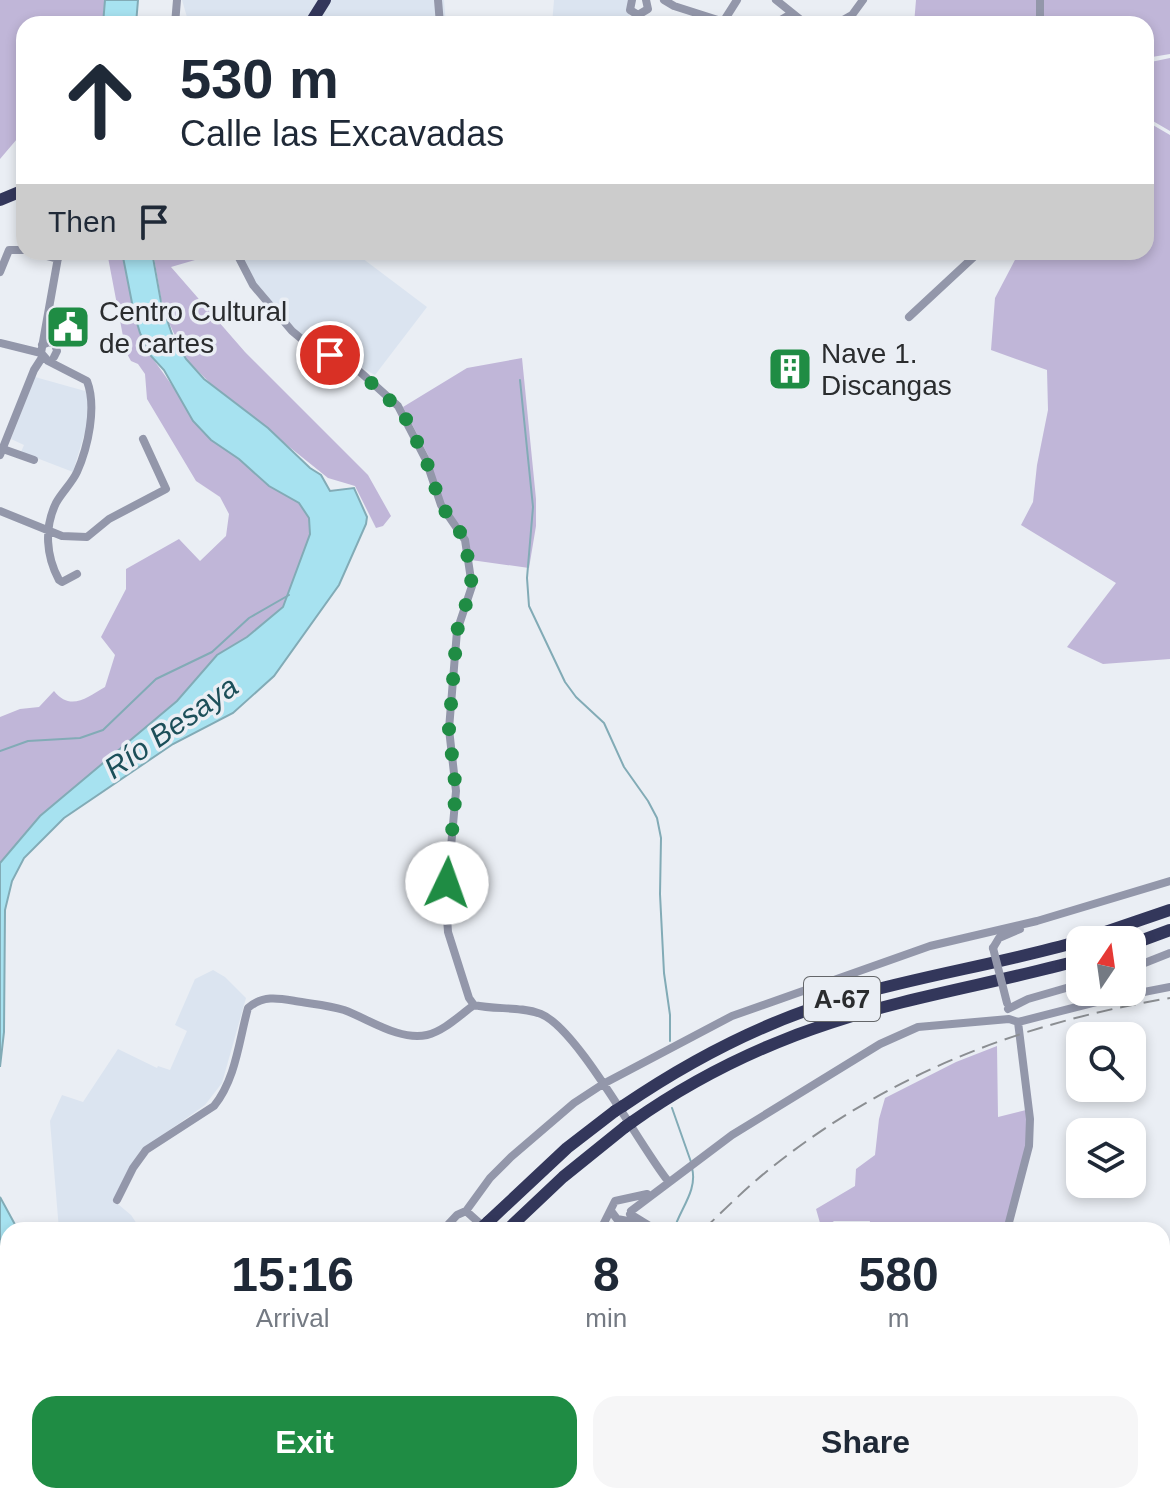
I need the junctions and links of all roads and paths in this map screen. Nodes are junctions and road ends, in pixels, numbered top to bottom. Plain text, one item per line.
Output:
1 (662, 0) edge
2 (776, 0) edge
3 (863, 0) edge
4 (647, 2) edge
5 (791, 14) junction
6 (705, 16) edge
7 (788, 16) edge
8 (794, 16) edge
9 (850, 16) edge
10 (16, 250) edge
11 (57, 260) edge
12 (240, 260) edge
13 (970, 260) edge
14 (0, 272) edge
15 (909, 317) dead end
16 (0, 343) edge
17 (48, 354) junction
18 (143, 439) dead end
19 (1, 452) edge
20 (34, 460) dead end
21 (0, 511) edge
22 (49, 532) junction
23 (77, 574) dead end
24 (1170, 881) edge
25 (1170, 910) edge
26 (1037, 921) junction
27 (1123, 926) edge
28 (1170, 930) edge
29 (985, 933) junction
30 (1146, 939) edge
31 (1066, 944) edge
32 (993, 948) junction
33 (1170, 953) edge
34 (1146, 962) edge
35 (1066, 963) edge
36 (1170, 987) edge
37 (1066, 988) edge
38 (474, 1005) junction
39 (1008, 1006) junction
40 (1013, 1020) junction
41 (603, 1084) junction
42 (668, 1181) junction
43 (651, 1193) junction
44 (117, 1200) dead end
45 (625, 1200) junction
46 (466, 1211) junction
47 (611, 1211) junction
48 (626, 1216) junction
49 (450, 1222) edge
50 (478, 1222) edge
51 (490, 1222) edge
52 (516, 1222) edge
53 (604, 1222) edge
54 (614, 1222) edge
55 (640, 1222) edge
56 (1009, 1222) edge

1 - 4 street
1 - 6 street
2 - 5 street
3 - 9 street
5 - 7 street
5 - 8 street
10 - 14 street
11 - 17 street
12 - 38 street
13 - 15 street
16 - 17 street
17 - 19 street
17 - 22 street
18 - 22 street
19 - 20 street
21 - 22 street
22 - 23 street
24 - 26 street
25 - 27 highway, A-67
26 - 29 street
26 - 32 street
28 - 30 highway
29 - 32 street
29 - 41 street
31 - 51 highway, A-67
32 - 39 street, bridge
33 - 34 street
35 - 52 highway, A-67
36 - 40 street
37 - 39 street
38 - 41 street
38 - 44 street
39 - 40 street
40 - 42 street
40 - 56 street
41 - 42 street
41 - 46 street
42 - 43 street
43 - 45 street
43 - 48 street
45 - 47 street
45 - 48 street
46 - 49 street
46 - 50 street
47 - 48 street
47 - 53 street
48 - 54 street
48 - 55 street

